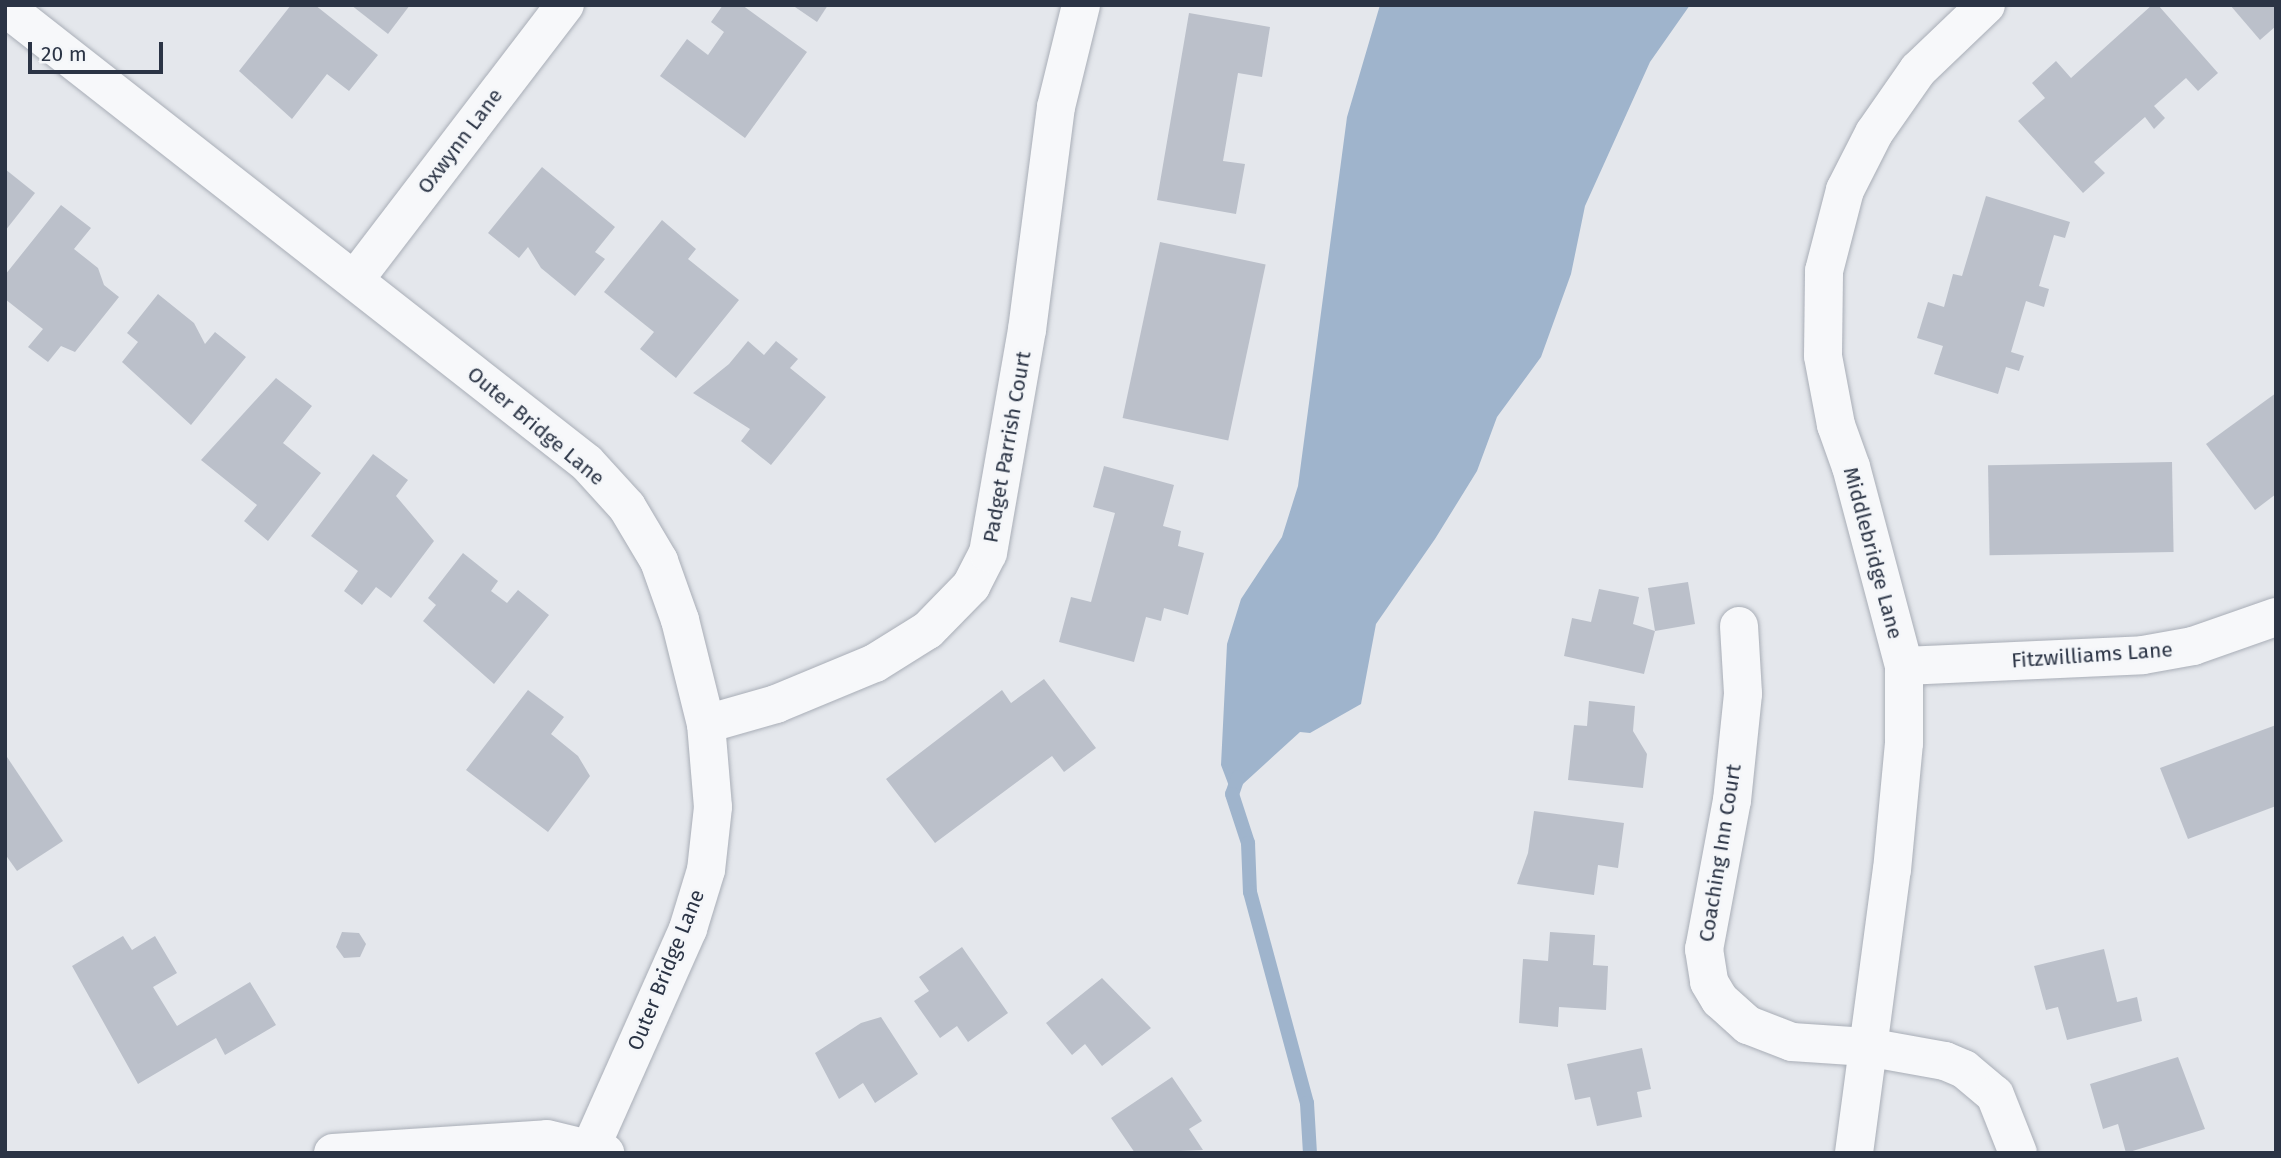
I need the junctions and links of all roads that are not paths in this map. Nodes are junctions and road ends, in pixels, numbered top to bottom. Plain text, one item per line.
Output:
1 (565, 5) edge
2 (1080, 5) edge
3 (1986, 5) edge
4 (5, 7) edge
5 (356, 278) junction
6 (2276, 617) edge
7 (1739, 626) dead end
8 (1904, 666) junction
9 (706, 724) junction
10 (1867, 1047) junction
11 (598, 1150) edge
12 (333, 1153) edge
13 (1854, 1153) edge
14 (2018, 1153) edge

1 - 5 street, Oxwynn Lane
2 - 9 street, Padget Parrish Court
3 - 8 street, Middlebridge Lane
4 - 5 street, Outer Bridge Lane
5 - 9 street, Outer Bridge Lane
6 - 8 street, Fitzwilliams Lane
7 - 10 street, Coaching Inn Court
8 - 10 street, Middlebridge Lane
9 - 11 street, Outer Bridge Lane
10 - 13 street, Middlebridge Lane
10 - 14 street, Coaching Inn Court
11 - 12 street

